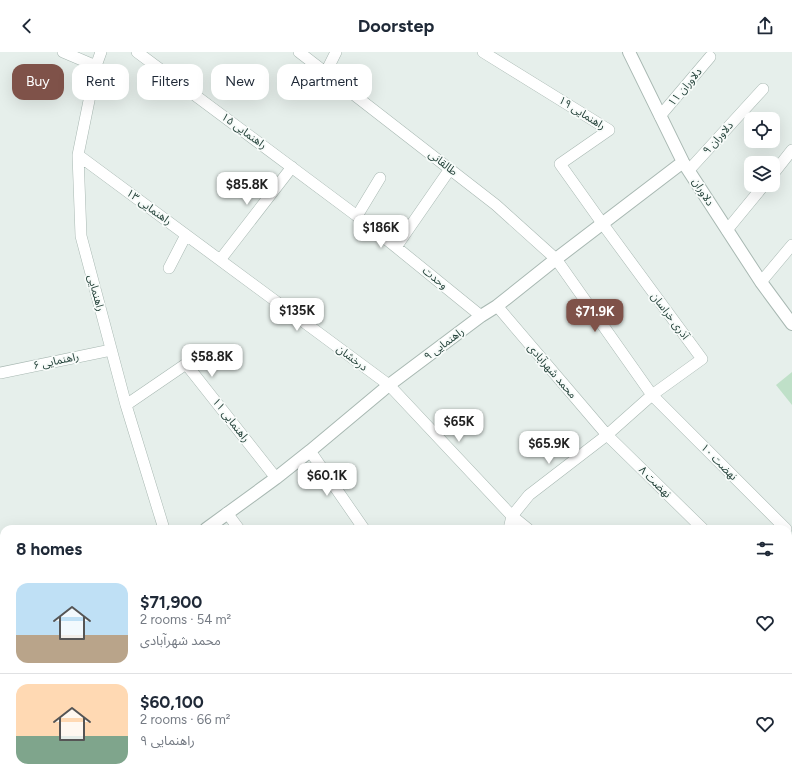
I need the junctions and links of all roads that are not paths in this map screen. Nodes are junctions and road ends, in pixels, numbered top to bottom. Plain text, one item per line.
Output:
1 (63, 52) edge
2 (101, 52) edge
3 (137, 52) edge
4 (299, 52) edge
5 (336, 52) edge
6 (483, 52) edge
7 (629, 52) edge
8 (710, 57) dead end
9 (91, 64) edge
10 (97, 64) edge
11 (315, 64) edge
12 (330, 64) edge
13 (763, 89) dead end
14 (89, 100) edge
15 (362, 100) edge
16 (660, 116) junction
17 (792, 150) edge
18 (78, 155) junction
19 (780, 165) edge
20 (686, 166) junction
21 (292, 167) junction
22 (450, 169) junction
23 (380, 178) dead end
24 (758, 192) edge
25 (357, 216) junction
26 (602, 223) junction
27 (727, 230) junction
28 (186, 235) junction
29 (792, 245) edge
30 (396, 247) junction
31 (556, 259) junction
32 (220, 260) junction
33 (169, 268) dead end
34 (761, 282) junction
35 (497, 306) junction
36 (482, 316) junction
37 (792, 324) edge
38 (111, 350) junction
39 (0, 373) edge
40 (389, 385) junction
41 (652, 395) junction
42 (126, 405) junction
43 (608, 435) junction
44 (310, 452) junction
45 (276, 478) junction
46 (227, 513) junction
47 (512, 516) junction
48 (163, 525) edge
49 (211, 525) edge
50 (236, 525) edge
51 (361, 525) edge
52 (510, 525) edge
53 (523, 525) edge
54 (699, 525) edge
55 (782, 525) edge

1 - 9 street
2 - 10 street, راهنمایی
3 - 21 street, راهنمایی ۱۵
4 - 11 street, طالقانی
5 - 12 street
6 - 26 street, راهنمایی ۱۹
7 - 16 street, دلاوران
8 - 16 street, دلاوران ۱۱
13 - 20 street, دلاوران ۹
14 - 18 street, راهنمایی
15 - 22 street, طالقانی
16 - 20 street, دلاوران
17 - 19 street
18 - 28 street, راهنمایی ۱۳
18 - 38 street, راهنمایی
20 - 26 street, راهنمایی ۹
20 - 27 street, دلاوران
21 - 25 street, وحدت
21 - 32 street
22 - 30 street
22 - 31 street, طالقانی
23 - 25 street
24 - 27 street
25 - 30 street, وحدت
26 - 31 street, راهنمایی ۹
26 - 41 street, آذری خراسان
27 - 34 street, دلاوران
28 - 32 street, راهنمایی ۱۳
28 - 33 street
29 - 34 street
30 - 36 street, وحدت
31 - 35 street, راهنمایی ۹
31 - 41 street, طالقانی
32 - 40 street, درخشان
34 - 37 street, دلاوران
35 - 36 street, راهنمایی ۹
35 - 43 street, محمد شهرآبادی
36 - 40 street, راهنمایی ۹
38 - 39 street, راهنمایی ۶
38 - 42 street, راهنمایی
40 - 44 street, راهنمایی ۹
40 - 47 street, درخشان
41 - 43 street
41 - 55 street, نهضت ۱۰
42 - 45 street, راهنمایی ۱۱
42 - 48 street, راهنمایی
43 - 47 street
43 - 54 street, نهضت ۸
44 - 45 street, راهنمایی ۹
44 - 51 street
45 - 46 street, راهنمایی ۹
46 - 49 street, راهنمایی ۹
46 - 50 street
47 - 52 street
47 - 53 street, درخشان

